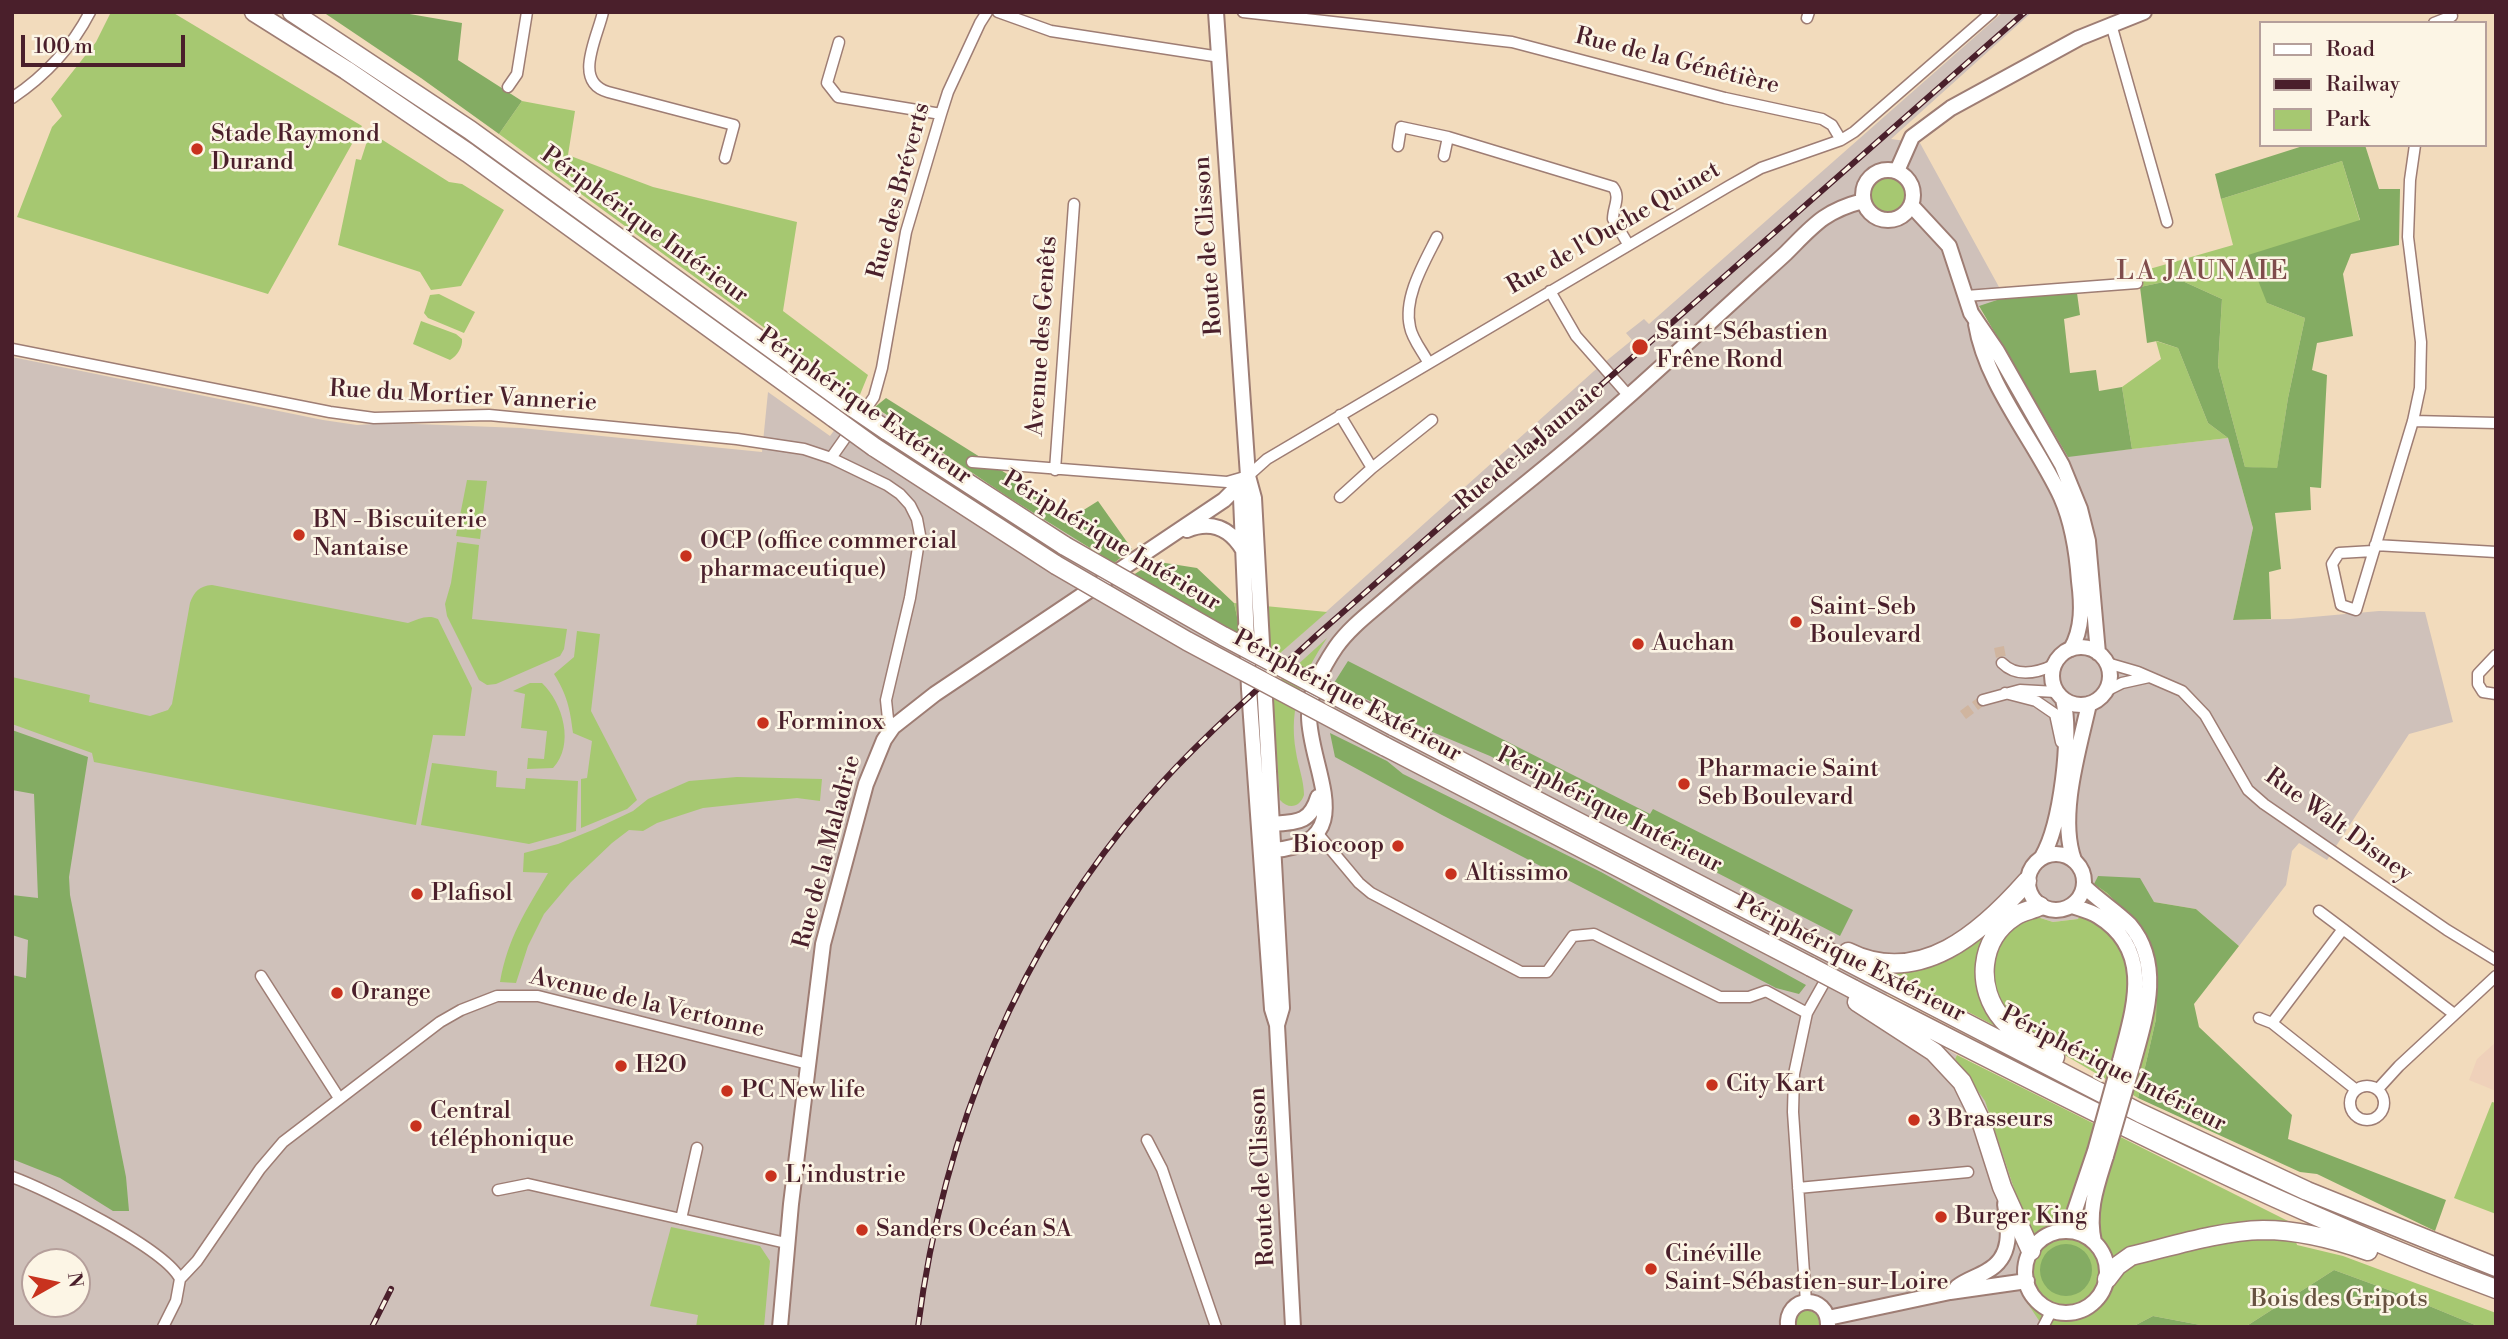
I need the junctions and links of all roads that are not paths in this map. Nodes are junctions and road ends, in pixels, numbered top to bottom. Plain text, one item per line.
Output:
1 (90, 12) edge
2 (254, 12) edge
3 (292, 12) edge
4 (527, 12) edge
5 (603, 12) edge
6 (987, 12) edge
7 (998, 12) edge
8 (1216, 12) edge
9 (1243, 12) edge
10 (1992, 12) edge
11 (2144, 12) edge
12 (2111, 24) junction
13 (839, 42) dead end
14 (1220, 57) junction
15 (508, 87) dead end
16 (12, 98) edge
17 (941, 114) junction
18 (1448, 137) junction
19 (1841, 140) junction
20 (1398, 146) dead end
21 (2415, 147) edge
22 (1444, 156) dead end
23 (725, 158) dead end
24 (1897, 171) junction
25 (1863, 201) junction
26 (1074, 205) dead end
27 (1911, 205) junction
28 (2167, 222) dead end
29 (1437, 237) dead end
30 (1628, 244) junction
31 (2137, 283) dead end
32 (1550, 291) junction
33 (1966, 296) junction
34 (1975, 320) junction
35 (12, 349) edge
36 (1428, 362) junction
37 (1628, 395) junction
38 (1340, 415) junction
39 (1432, 420) dead end
40 (2413, 421) junction
41 (2496, 422) edge
42 (2024, 430) junction
43 (831, 458) junction
44 (972, 462) dead end
45 (2062, 465) junction
46 (1372, 468) junction
47 (1055, 470) junction
48 (1248, 476) junction
49 (1340, 497) dead end
50 (1170, 537) junction
51 (2374, 548) junction
52 (1244, 552) junction
53 (2496, 552) edge
54 (2071, 649) junction
55 (2496, 655) edge
56 (2103, 658) junction
57 (2003, 663) dead end
58 (2054, 665) junction
59 (2150, 677) junction
60 (2106, 691) junction
61 (2005, 693) junction
62 (2496, 694) edge
63 (2060, 696) junction
64 (1983, 701) tunnel mouth
65 (2089, 705) junction
66 (1251, 722) junction
67 (893, 727) junction
68 (2064, 765) junction
69 (1320, 778) junction
70 (1318, 797) junction
71 (1270, 830) junction
72 (1318, 834) junction
73 (1268, 852) junction
74 (2042, 857) junction
75 (2074, 860) junction
76 (2027, 881) junction
77 (2084, 886) junction
78 (2040, 906) junction
79 (2072, 906) junction
80 (2319, 911) dead end
81 (2343, 929) junction
82 (2496, 960) edge
83 (1856, 961) junction
84 (1832, 969) dead end
85 (261, 976) dead end
86 (2496, 976) edge
87 (1853, 989) junction
88 (1807, 1013) junction
89 (2454, 1014) junction
90 (2259, 1018) dead end
91 (2272, 1023) junction
92 (808, 1064) junction
93 (2126, 1064) junction
94 (2073, 1079) junction
95 (2356, 1089) junction
96 (2378, 1089) junction
97 (339, 1098) junction
98 (1147, 1140) dead end
99 (697, 1148) dead end
100 (2100, 1153) junction
101 (1968, 1172) dead end
102 (12, 1177) edge
103 (2003, 1187) junction
104 (1798, 1188) junction
105 (498, 1190) dead end
106 (681, 1219) junction
107 (2062, 1231) junction
108 (2094, 1242) junction
109 (786, 1243) junction
110 (2031, 1251) junction
111 (2436, 1266) junction
112 (2496, 1267) edge
113 (180, 1279) junction
114 (2107, 1279) junction
115 (2027, 1281) junction
116 (2496, 1289) edge
117 (1950, 1292) junction
118 (1806, 1302) junction
119 (2052, 1310) junction
120 (1828, 1322) edge
121 (163, 1327) edge
122 (780, 1327) edge
123 (1216, 1327) edge
124 (1293, 1327) edge
125 (1787, 1327) edge
126 (2043, 1327) edge

1 - 16 street
2 - 87 highway, Périphérique Extérieur, bridge
3 - 83 highway, Périphérique Intérieur, bridge
4 - 15 street
5 - 23 street
6 - 17 street, Rue des Bréverts
7 - 14 street
8 - 14 main road, Route de Clisson
9 - 19 street, Rue de la Génêtière
10 - 19 street, Rue de l'Ouche Quinet
11 - 12 main road
12 - 24 main road
12 - 28 street
13 - 17 street
14 - 48 main road, Route de Clisson
17 - 43 street, Rue des Bréverts
18 - 20 street
18 - 22 street
18 - 30 street
19 - 30 street, Rue de l'Ouche Quinet
21 - 40 street
24 - 25 main road
24 - 27 main road
25 - 27 main road
25 - 37 main road, Rue de la Jaunaie
26 - 47 street, Avenue des Genêts
27 - 33 main road
29 - 36 street
30 - 32 street, Rue de l'Ouche Quinet
31 - 33 street
32 - 36 street, Rue de l'Ouche Quinet
32 - 37 street
33 - 34 main road
34 - 42 main road
34 - 45 main road
35 - 43 street, Rue du Mortier Vannerie
36 - 38 street, Rue de l'Ouche Quinet
37 - 69 main road, Rue de la Jaunaie
38 - 46 street
38 - 48 street, Rue de l'Ouche Quinet
39 - 46 street
40 - 41 street
40 - 51 street
42 - 45 street
42 - 54 main road
43 - 67 street, Rue du Mortier Vannerie
44 - 47 street
45 - 56 main road
46 - 49 street
47 - 48 street
48 - 50 main road, Rue de la Maladrie
48 - 52 main road, Route de Clisson
48 - 71 main road, Route de Clisson
50 - 52 main road, Rue de la Maladrie
50 - 67 main road, Rue de la Maladrie
51 - 51 street
51 - 53 street
52 - 66 main road, Route de Clisson
54 - 56 main road
54 - 58 main road
55 - 62 street
56 - 59 street, Rue Walt Disney
56 - 60 main road
57 - 58 street
58 - 63 main road
59 - 60 street
59 - 82 street, Rue Walt Disney
60 - 65 main road
61 - 63 street
61 - 64 street
61 - 68 street
63 - 65 main road
63 - 68 main road
65 - 75 main road
66 - 71 main road, Route de Clisson
66 - 73 main road, Route de Clisson
67 - 92 main road, Rue de la Maladrie
68 - 74 main road
69 - 70 main road, Rue de la Jaunaie
69 - 72 main road, Rue de la Jaunaie
70 - 71 main road
70 - 72 main road, Rue de la Jaunaie
71 - 73 main road, Route de Clisson
72 - 73 main road
72 - 88 street
73 - 124 main road, Route de Clisson
74 - 75 main road
74 - 76 main road
75 - 77 main road
76 - 78 main road
76 - 83 highway
77 - 79 main road
77 - 93 main road
78 - 79 main road
78 - 94 highway
79 - 93 main road
80 - 81 street
81 - 89 street
81 - 91 street
83 - 94 highway, Périphérique Intérieur
84 - 88 street
85 - 97 street
86 - 89 street
87 - 103 highway
87 - 111 highway, Périphérique Extérieur
88 - 104 street
89 - 96 street
90 - 91 street
91 - 95 street
92 - 97 street, Avenue de la Vertonne
92 - 109 main road, Rue de la Maladrie
93 - 100 main road, bridge
94 - 112 highway, Périphérique Intérieur
95 - 96 street
95 - 96 street
97 - 113 street, Avenue de la Vertonne
98 - 123 street
99 - 106 street
100 - 107 main road
100 - 108 main road
101 - 104 street
102 - 113 street
103 - 110 highway
103 - 117 main road
104 - 118 street
105 - 106 street
106 - 109 street
107 - 108 main road
107 - 110 main road
108 - 114 main road
109 - 122 main road, Rue de la Maladrie
110 - 115 main road
111 - 114 highway
111 - 116 highway, Périphérique Extérieur
113 - 121 street, Avenue de la Vertonne
114 - 119 main road
115 - 117 main road
115 - 119 main road
117 - 120 main road
118 - 120 main road
118 - 125 main road
119 - 126 street

